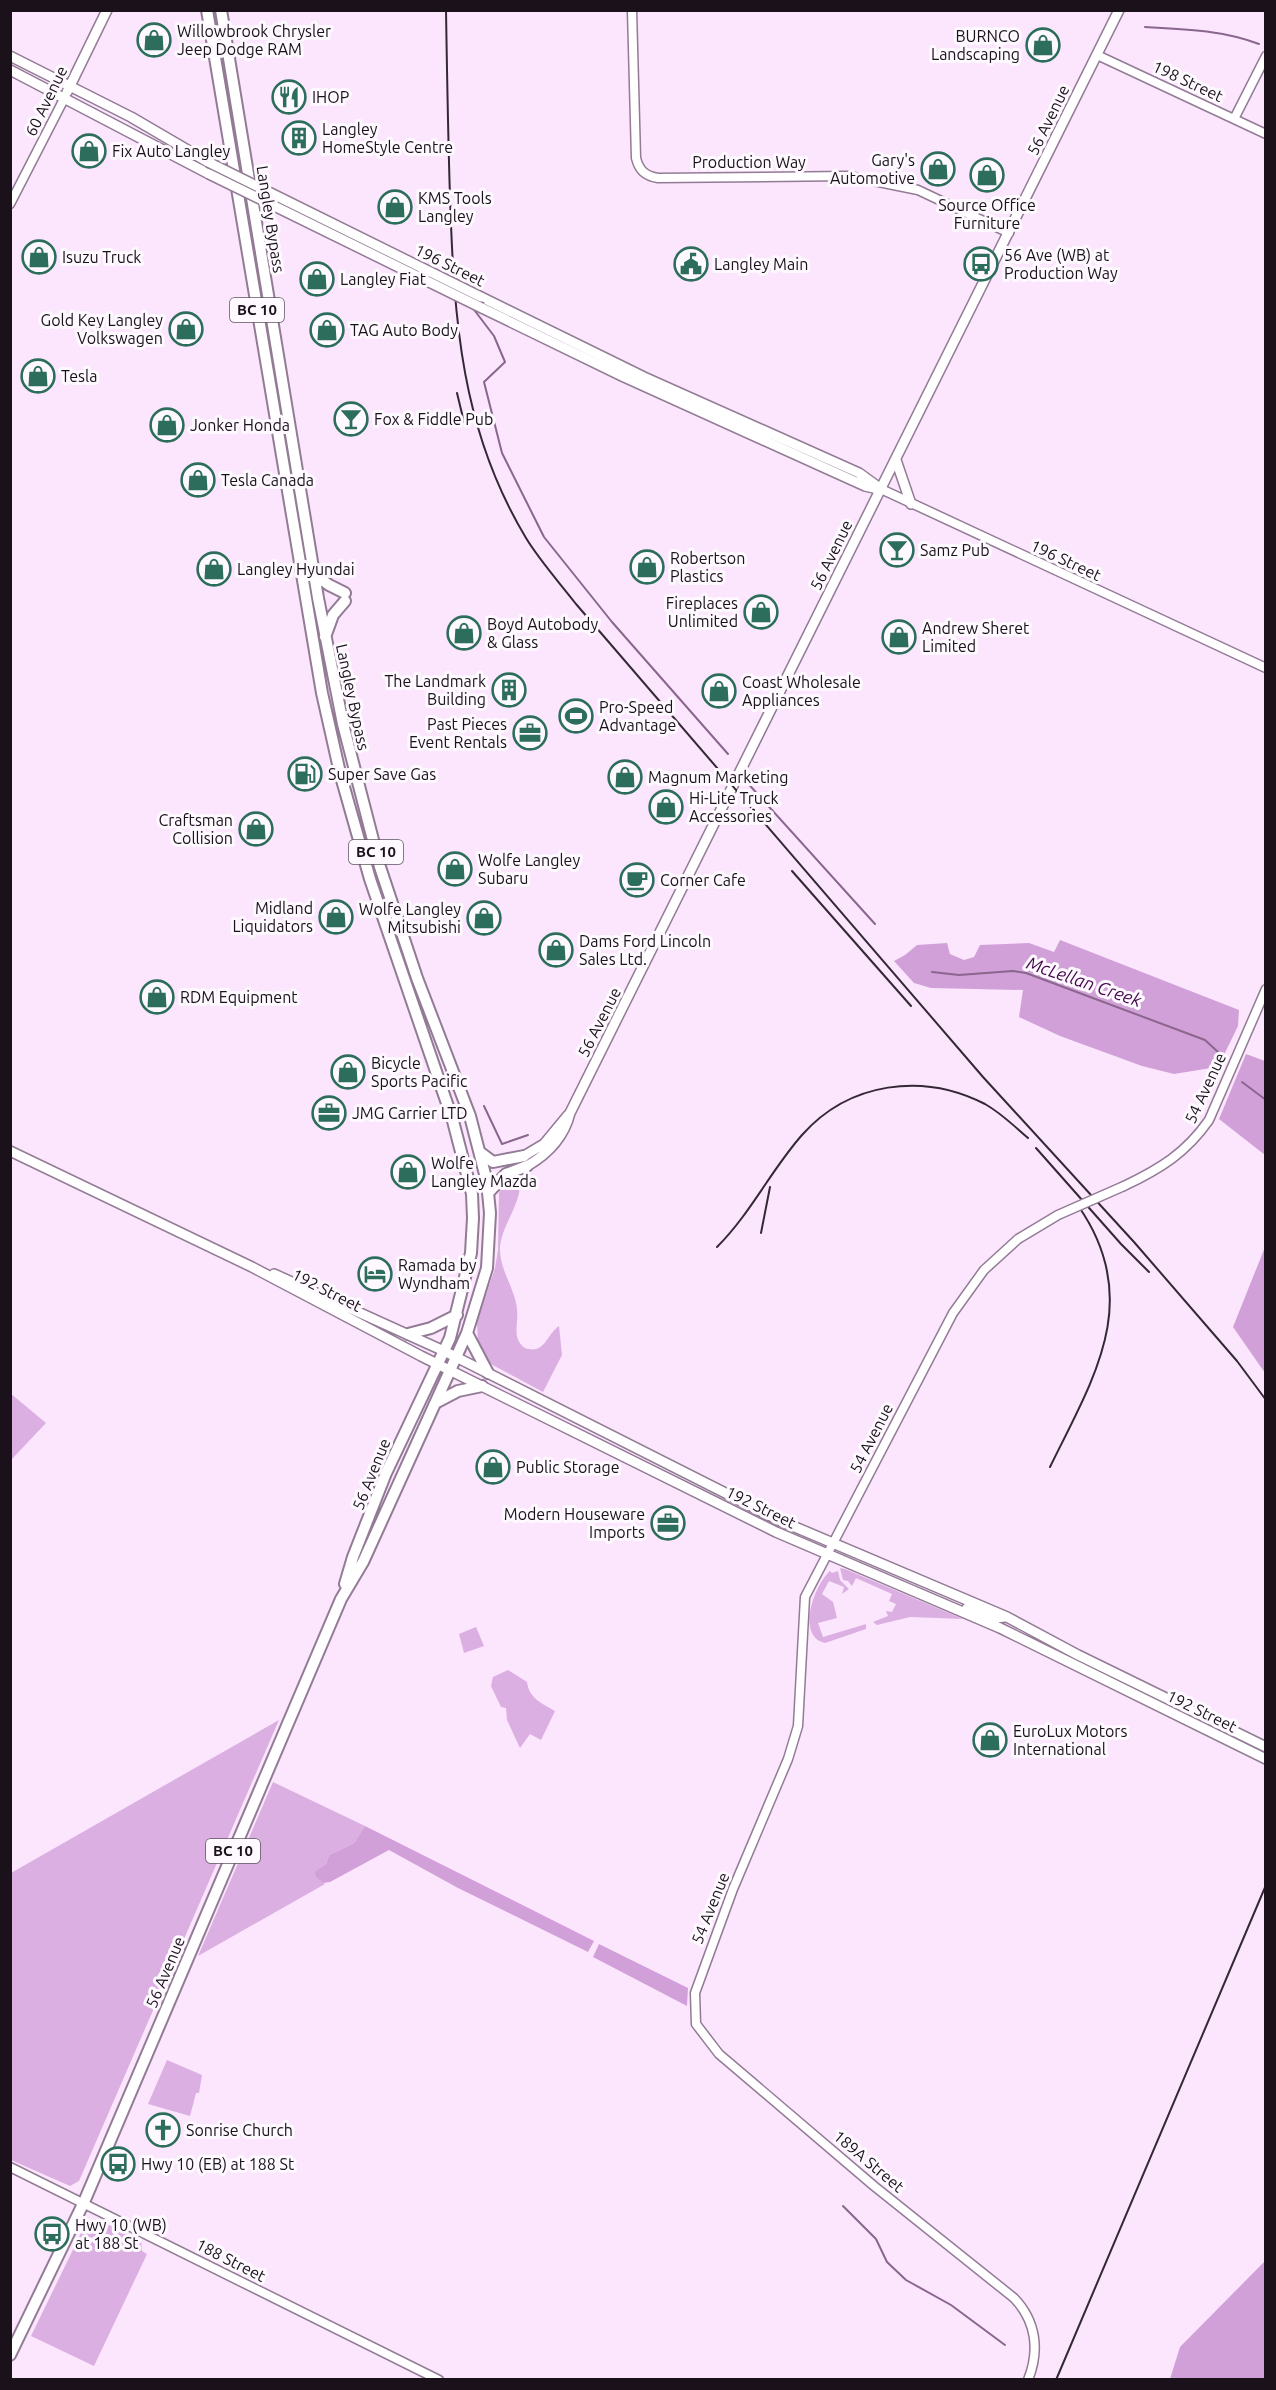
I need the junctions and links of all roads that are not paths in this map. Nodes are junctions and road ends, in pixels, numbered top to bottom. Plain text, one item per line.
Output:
1 (107, 10) edge
2 (207, 10) edge
3 (221, 10) edge
4 (632, 10) edge
5 (1119, 10) edge
6 (1097, 55) junction
7 (10, 56) edge
8 (1266, 56) edge
9 (10, 70) edge
10 (70, 86) junction
11 (65, 97) junction
12 (1234, 120) junction
13 (1266, 134) edge
14 (10, 204) edge
15 (1009, 233) junction
16 (896, 460) junction
17 (881, 489) junction
18 (911, 504) junction
19 (314, 574) junction
20 (325, 638) junction
21 (1266, 668) edge
22 (1266, 989) edge
23 (10, 1151) edge
24 (480, 1152) junction
25 (526, 1161) junction
26 (488, 1193) junction
27 (252, 1267) junction
28 (457, 1315) junction
29 (468, 1333) junction
30 (408, 1334) junction
31 (444, 1351) junction
32 (457, 1358) junction
33 (437, 1364) junction
34 (451, 1371) junction
35 (488, 1372) junction
36 (482, 1386) junction
37 (437, 1402) junction
38 (834, 1544) junction
39 (827, 1554) junction
40 (341, 1599) junction
41 (944, 1604) junction
42 (1007, 1617) junction
43 (1266, 1747) edge
44 (1266, 1759) edge
45 (696, 2024) joint
46 (10, 2167) edge
47 (84, 2202) junction
48 (10, 2355) edge
49 (439, 2379) edge
50 (1028, 2379) edge

1 - 10 main road, 60 Avenue
2 - 28 highway, Langley Bypass / BC 10
3 - 19 highway, Langley Bypass / BC 10
4 - 15 street, Production Way
5 - 6 main road, 56 Avenue
6 - 12 street, 198 Street
6 - 15 main road, 56 Avenue
7 - 10 main road, 196 Street
8 - 12 street
9 - 11 main road, 196 Street
10 - 11 main road, 60 Avenue
10 - 17 main road, 196 Street, bridge
11 - 14 street, 60 Avenue
11 - 17 main road, 196 Street, bridge
12 - 13 street, 198 Street
15 - 16 main road, 56 Avenue
16 - 17 main road, 56 Avenue
16 - 18 main road
17 - 18 street, 196 Street
17 - 25 main road, 56 Avenue
18 - 21 street, 196 Street
19 - 20 highway, Langley Bypass / BC 10
19 - 20 highway
20 - 24 highway, Langley Bypass / BC 10
22 - 38 street, 54 Avenue, bridge
23 - 27 main road, 192 Street
24 - 25 highway
24 - 26 highway, Langley Bypass / BC 10
25 - 26 highway
26 - 29 highway, Langley Bypass / BC 10
27 - 30 main road, 192 Street
27 - 33 main road, 192 Street
28 - 30 highway
28 - 31 highway, Langley Bypass / BC 10
29 - 32 highway, Langley Bypass / BC 10
29 - 35 highway
30 - 31 main road, 192 Street
31 - 32 main road, 192 Street
31 - 33 highway, Langley Bypass / BC 10
32 - 34 highway, Langley Bypass / BC 10
32 - 35 main road, 192 Street
33 - 34 main road, 192 Street
33 - 40 highway, 56 Avenue / BC 10
34 - 36 main road, 192 Street
34 - 37 highway, 56 Avenue / BC 10
35 - 38 main road, 192 Street
36 - 37 highway
36 - 39 main road, 192 Street
37 - 40 highway, 56 Avenue / BC 10
38 - 39 street, 54 Avenue
38 - 42 main road, 192 Street
39 - 41 main road, 192 Street
39 - 45 street, 54 Avenue
40 - 47 highway, 56 Avenue / BC 10
41 - 42 main road
41 - 44 main road, 192 Street
42 - 43 main road, 192 Street
45 - 50 street, 189A Street
46 - 47 street, 188 Street
47 - 48 highway, 56 Avenue / BC 10
47 - 49 street, 188 Street

